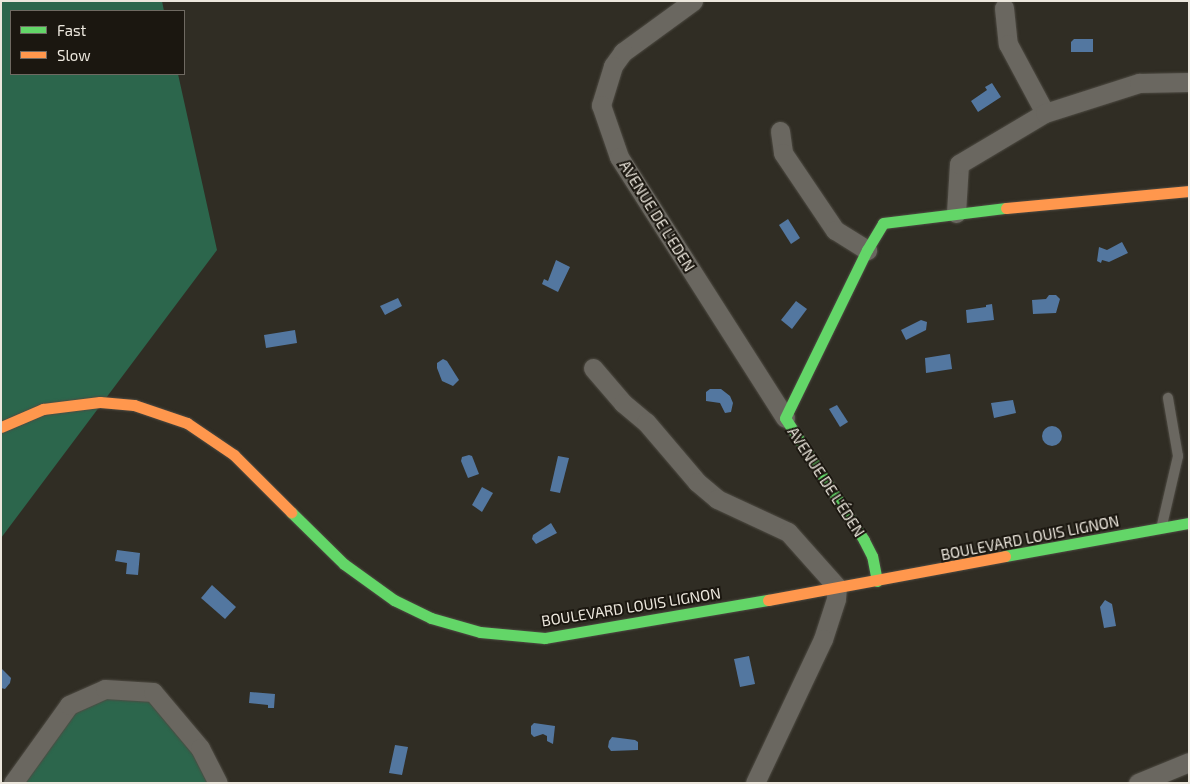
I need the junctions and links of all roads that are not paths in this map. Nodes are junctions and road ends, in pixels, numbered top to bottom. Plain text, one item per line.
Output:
1 (693, 1) edge
2 (1004, 8) dead end
3 (1189, 82) edge
4 (1045, 113) junction
5 (780, 131) dead end
6 (1189, 190) edge
7 (956, 213) junction
8 (867, 250) junction
9 (592, 368) dead end
10 (1168, 398) dead end
11 (785, 418) junction
12 (1, 426) edge
13 (1189, 523) edge
14 (1161, 529) junction
15 (877, 581) junction
16 (837, 587) junction
17 (1189, 762) edge
18 (13, 783) edge
19 (218, 783) edge
20 (755, 783) edge
21 (1138, 783) edge

1 - 11 street, AVENUE DE L'EDEN
2 - 4 street
3 - 4 street
4 - 7 street
5 - 8 street
6 - 7 main road, AVENUE DE L'ÉDEN
7 - 8 main road, AVENUE DE L'ÉDEN
8 - 11 main road, AVENUE DE L'ÉDEN
9 - 16 street
10 - 14 lane
11 - 15 main road, AVENUE DE L'ÉDEN
12 - 16 main road, BOULEVARD LOUIS LIGNON
13 - 14 main road, BOULEVARD LOUIS LIGNON
14 - 15 main road, BOULEVARD LOUIS LIGNON
15 - 16 main road, BOULEVARD LOUIS LIGNON
16 - 20 street
17 - 21 street
18 - 19 street

